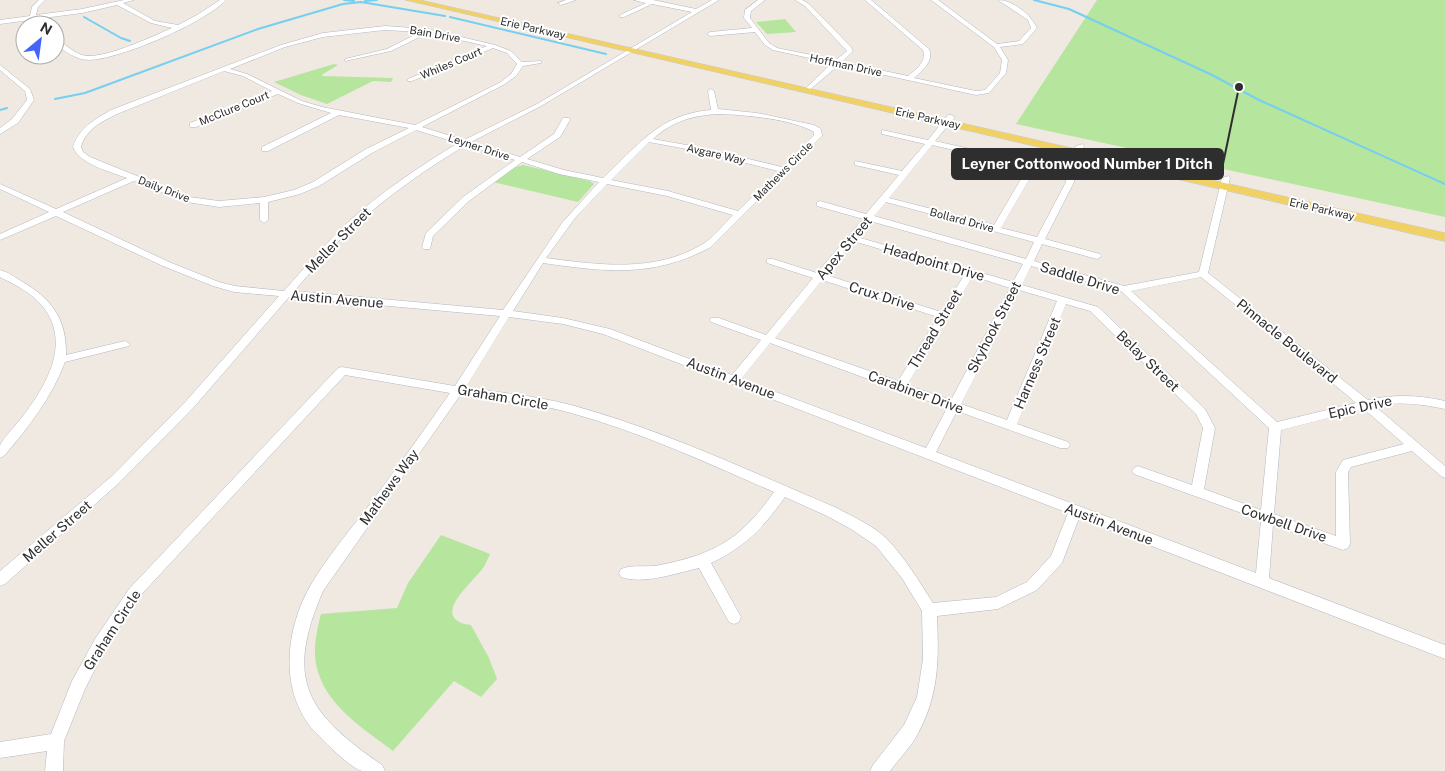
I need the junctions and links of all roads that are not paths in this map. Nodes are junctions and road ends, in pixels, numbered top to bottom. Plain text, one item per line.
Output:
1 (42, 0) edge
2 (131, 0) edge
3 (223, 0) edge
4 (410, 0) edge
5 (429, 0) edge
6 (573, 0) edge
7 (637, 0) edge
8 (716, 0) edge
9 (762, 0) edge
10 (798, 0) edge
11 (868, 0) edge
12 (934, 0) edge
13 (1001, 0) edge
14 (654, 1) edge
15 (118, 3) junction
16 (561, 4) dead end
17 (697, 11) junction
18 (34, 15) edge
19 (50, 15) edge
20 (622, 16) dead end
21 (15, 20) edge
22 (0, 22) edge
23 (178, 27) junction
24 (755, 30) junction
25 (427, 31) junction
26 (710, 34) dead end
27 (492, 46) junction
28 (996, 46) junction
29 (65, 47) edge
30 (634, 48) junction
31 (347, 60) dead end
32 (539, 62) dead end
33 (520, 64) junction
34 (838, 64) junction
35 (0, 67) edge
36 (224, 69) junction
37 (909, 78) junction
38 (410, 80) dead end
39 (809, 88) junction
40 (711, 91) dead end
41 (276, 92) junction
42 (338, 112) junction
43 (714, 112) junction
44 (566, 120) dead end
45 (949, 120) junction
46 (193, 125) dead end
47 (415, 126) junction
48 (0, 132) edge
49 (885, 132) dead end
50 (648, 140) junction
51 (465, 142) junction
52 (930, 143) junction
53 (265, 149) dead end
54 (1078, 149) junction
55 (520, 160) junction
56 (858, 163) dead end
57 (1032, 167) junction
58 (783, 170) junction
59 (905, 174) junction
60 (1070, 175) junction
61 (134, 178) junction
62 (606, 181) junction
63 (1225, 182) junction
64 (0, 186) edge
65 (884, 199) junction
66 (264, 200) junction
67 (820, 204) dead end
68 (57, 212) junction
69 (739, 214) junction
70 (869, 218) junction
71 (264, 220) dead end
72 (1445, 227) edge
73 (996, 229) junction
74 (0, 237) edge
75 (1445, 237) edge
76 (852, 238) junction
77 (1039, 240) junction
78 (427, 247) dead end
79 (1097, 256) dead end
80 (541, 260) junction
81 (770, 261) dead end
82 (1028, 262) junction
83 (662, 264) junction
84 (970, 272) junction
85 (0, 273) edge
86 (1203, 274) junction
87 (666, 276) dead end
88 (820, 277) junction
89 (1015, 286) junction
90 (1124, 289) junction
91 (286, 294) junction
92 (1063, 300) junction
93 (507, 314) junction
94 (944, 316) junction
95 (715, 320) dead end
96 (768, 339) junction
97 (125, 344) dead end
98 (60, 360) junction
99 (735, 379) junction
100 (901, 386) junction
101 (459, 389) junction
102 (1366, 404) junction
103 (1445, 405) edge
104 (954, 406) junction
105 (1010, 426) junction
106 (1275, 427) junction
107 (1064, 445) dead end
108 (1415, 446) junction
109 (0, 453) edge
110 (929, 454) junction
111 (1138, 471) dead end
112 (1445, 473) edge
113 (782, 491) junction
114 (1197, 492) junction
115 (1075, 511) junction
116 (1267, 517) junction
117 (702, 561) junction
118 (626, 573) dead end
119 (0, 580) edge
120 (1262, 581) junction
121 (929, 610) junction
122 (734, 618) dead end
123 (1445, 652) edge
124 (56, 741) junction
125 (0, 750) edge
126 (54, 771) edge
127 (376, 771) edge
128 (879, 771) edge

1 - 18 street
2 - 15 street
3 - 23 street
4 - 30 main road, Erie Parkway
5 - 30 main road, Erie Parkway
6 - 16 street
7 - 14 street
8 - 17 street, Meller Street
9 - 24 street
10 - 34 street
11 - 37 street
12 - 28 street
13 - 28 street
14 - 17 street
14 - 20 street
15 - 19 street
15 - 23 street
17 - 30 street, Meller Street
21 - 22 street
23 - 29 street
24 - 26 street
24 - 34 street, Hoffman Drive
25 - 27 street, Bain Drive
25 - 31 street
25 - 36 street, Bain Drive
27 - 33 street, Bain Drive
27 - 38 street, Whiles Court
28 - 37 street, Hoffman Drive
30 - 39 main road, Erie Parkway
30 - 51 street, Meller Street
32 - 33 street
33 - 47 street
34 - 37 street, Hoffman Drive
34 - 39 street
35 - 48 street
36 - 41 street, Leyner Drive
36 - 61 street, Daily Drive
39 - 45 main road, Erie Parkway
40 - 43 street
41 - 42 street, Leyner Drive
41 - 46 street, McClure Court
42 - 47 street, Leyner Drive
42 - 53 street
43 - 50 street, Mathews Circle
43 - 58 street, Mathews Circle
44 - 55 street
45 - 52 street, Apex Street
45 - 54 main road, Erie Parkway
47 - 51 street, Leyner Drive
47 - 66 street, Daily Drive
49 - 52 street
50 - 58 street, Avgare Way
50 - 62 street, Mathews Circle
51 - 55 street, Leyner Drive
51 - 91 street, Meller Street
52 - 57 street
52 - 59 street, Apex Street
54 - 60 street, Skyhook Street
54 - 63 main road, Erie Parkway
55 - 62 street, Leyner Drive
55 - 78 street
56 - 59 street
57 - 60 street
57 - 73 street
58 - 69 street, Mathews Circle
59 - 65 street, Apex Street
60 - 77 street, Skyhook Street
61 - 66 street, Daily Drive
61 - 68 street
62 - 69 street, Leyner Drive
62 - 80 street, Mathews Circle
63 - 72 main road, Erie Parkway
63 - 75 main road, Erie Parkway
63 - 86 street
64 - 68 street, Austin Avenue
65 - 70 street, Apex Street
65 - 73 street, Bollard Drive
66 - 71 street
67 - 70 street, Saddle Drive
68 - 74 street
68 - 91 street, Austin Avenue
69 - 83 street, Mathews Circle
70 - 76 street, Apex Street
70 - 82 street, Saddle Drive
73 - 77 street, Bollard Drive
76 - 84 street, Headpoint Drive
76 - 88 street, Apex Street
77 - 79 street, Bollard Drive
77 - 82 street, Skyhook Street
80 - 83 street, Mathews Circle
80 - 93 street, Mathews Circle
81 - 88 street, Crux Drive
82 - 89 street, Skyhook Street
82 - 90 street, Saddle Drive
83 - 87 street
84 - 89 street, Headpoint Drive
84 - 94 street, Thread Street
85 - 98 street
86 - 90 street
86 - 102 street, Pinnacle Boulevard
88 - 94 street, Crux Drive
88 - 96 street, Apex Street
89 - 92 street, Belay Street
89 - 104 street, Skyhook Street
90 - 106 street, Saddle Drive
91 - 93 street, Austin Avenue
91 - 119 street, Meller Street
92 - 105 street, Harness Street
92 - 114 street, Belay Street
93 - 99 street, Austin Avenue
93 - 101 street, Mathews Way
94 - 100 street, Thread Street
95 - 96 street, Carabiner Drive
96 - 99 street, Apex Street
96 - 100 street, Carabiner Drive
97 - 98 street
98 - 109 street
99 - 110 street, Austin Avenue
100 - 104 street, Carabiner Drive
101 - 113 street, Graham Circle
101 - 124 street, Graham Circle
101 - 127 street, Mathews Way
102 - 103 street, Epic Drive
102 - 106 street, Epic Drive
102 - 108 street, Pinnacle Boulevard
104 - 105 street, Carabiner Drive
104 - 110 street, Skyhook Street
105 - 107 street, Carabiner Drive
106 - 116 street
108 - 112 street, Pinnacle Boulevard
108 - 116 street, Cowbell Drive
110 - 115 street, Austin Avenue
111 - 114 street, Cowbell Drive
113 - 117 street
113 - 121 street, Graham Circle
114 - 116 street, Cowbell Drive
115 - 120 street, Austin Avenue
115 - 121 street
116 - 120 street
117 - 118 street
117 - 122 street
120 - 123 street, Austin Avenue
121 - 128 street, Graham Circle
124 - 125 street
124 - 126 street, Graham Circle

